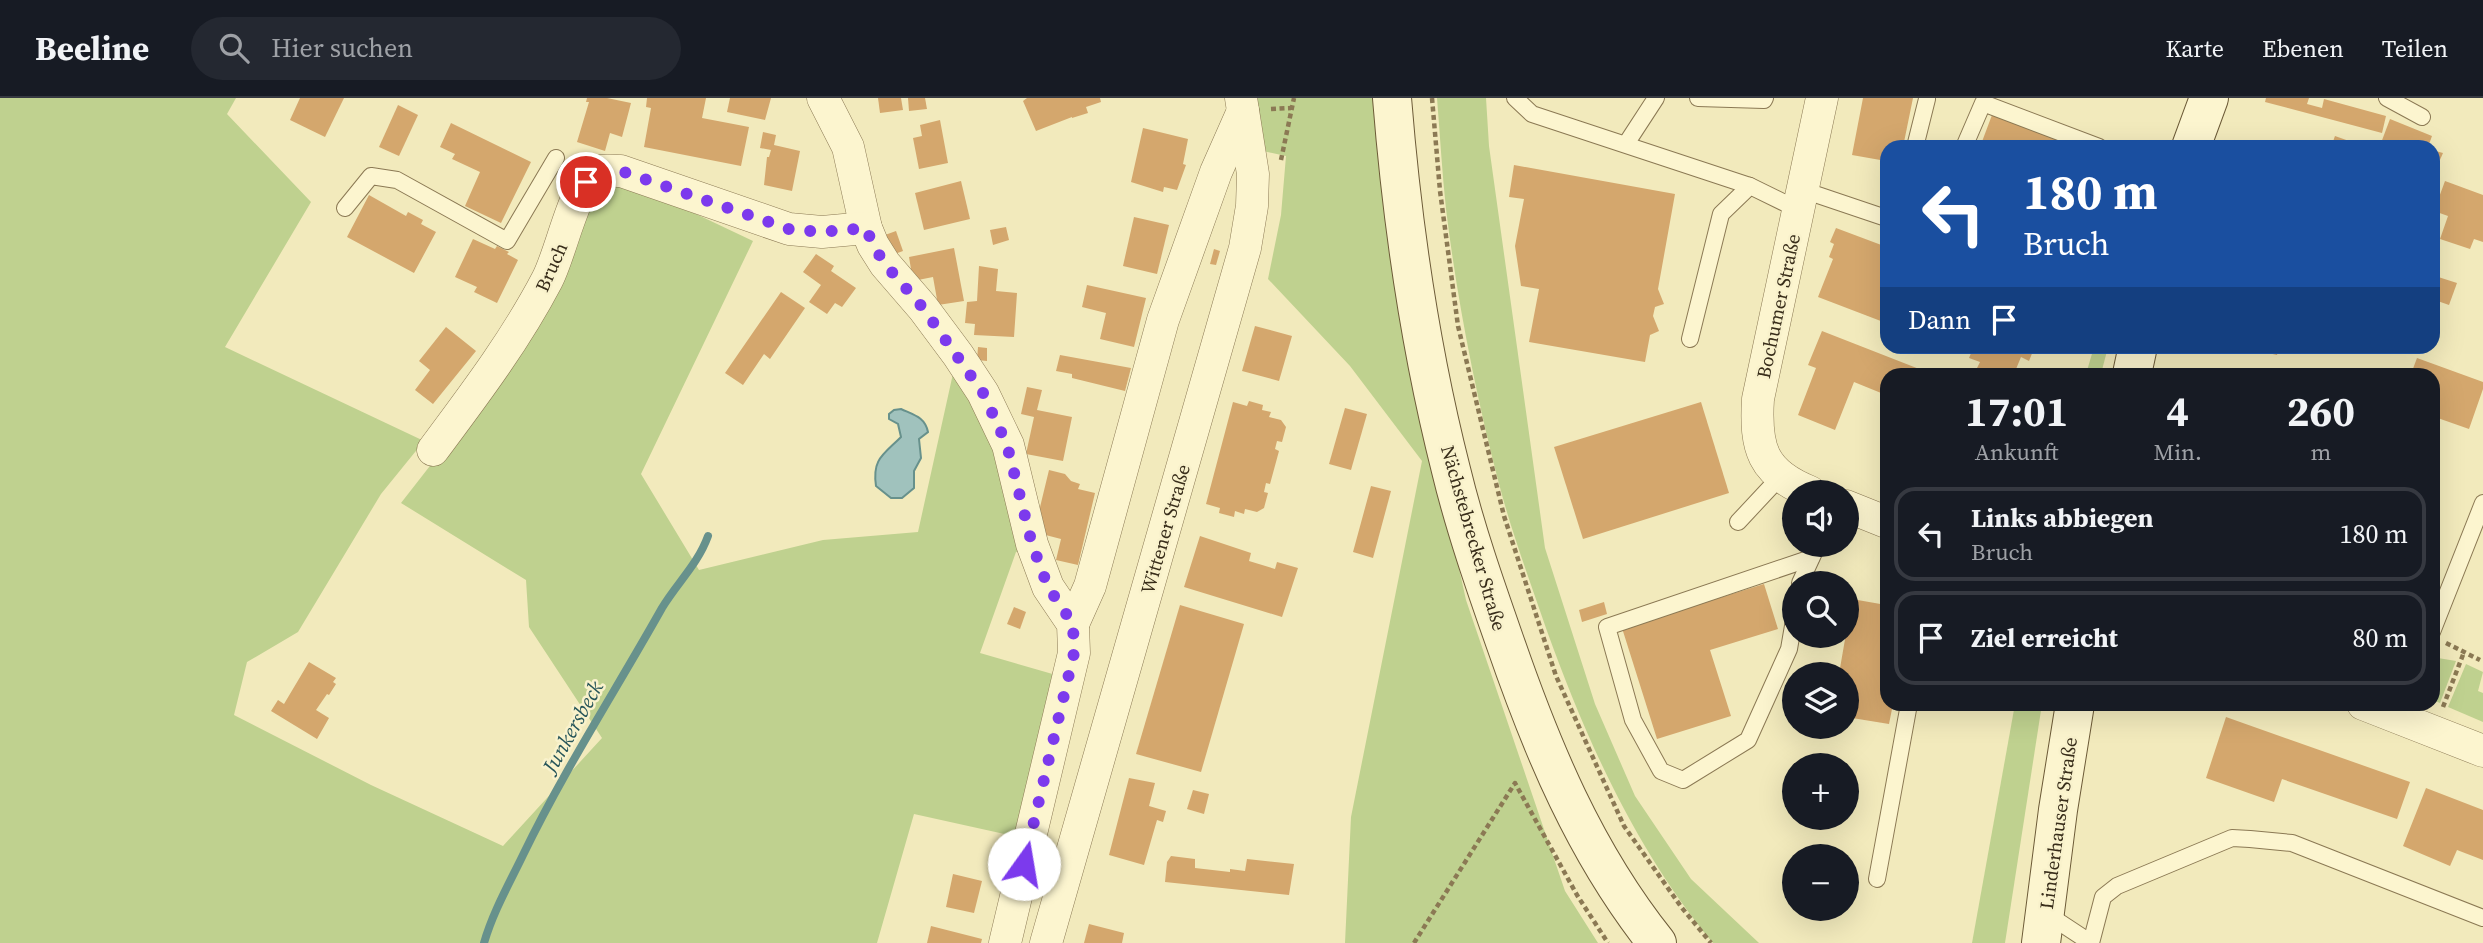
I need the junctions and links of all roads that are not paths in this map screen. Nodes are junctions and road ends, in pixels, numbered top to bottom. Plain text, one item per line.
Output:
1 (823, 98) edge
2 (1392, 98) edge
3 (1515, 98) edge
4 (1656, 98) edge
5 (1698, 98) edge
6 (1765, 98) edge
7 (1822, 98) edge
8 (2210, 98) edge
9 (2387, 98) edge
10 (1927, 99) edge
11 (1242, 105) edge
12 (2422, 117) dead end
13 (1917, 140) edge
14 (1967, 140) edge
15 (2081, 140) edge
16 (2194, 140) edge
17 (1626, 144) junction
18 (556, 158) dead end
19 (1750, 186) junction
20 (1801, 200) junction
21 (345, 208) dead end
22 (1880, 217) edge
23 (866, 228) junction
24 (1690, 339) dead end
25 (433, 450) dead end
26 (1781, 476) junction
27 (1786, 480) edge
28 (2483, 503) edge
29 (1859, 511) edge
30 (1880, 520) edge
31 (1738, 522) dead end
32 (1798, 557) edge
33 (1073, 624) junction
34 (2440, 625) edge
35 (1788, 648) edge
36 (1908, 711) edge
37 (2074, 711) edge
38 (2382, 711) edge
39 (2483, 751) edge
40 (1877, 879) dead end
41 (2483, 918) edge
42 (2043, 928) edge
43 (1005, 943) edge
44 (1046, 943) edge
45 (1657, 943) edge
46 (2091, 943) edge

1 - 23 street
2 - 45 main road, Nächstebrecker Straße
3 - 17 lane
4 - 17 lane
5 - 6 lane
7 - 20 street, Bochumer Straße
8 - 16 main road
9 - 12 lane
10 - 13 lane
11 - 33 street, Wittener Straße
11 - 44 street, Wittener Straße
14 - 15 lane
17 - 19 lane
18 - 21 lane
19 - 20 lane
19 - 24 lane
20 - 22 lane
20 - 26 street, Bochumer Straße
23 - 25 street, Bruch
23 - 33 street
26 - 27 street, Bochumer Straße
26 - 31 lane
28 - 34 lane
29 - 30 street
32 - 35 lane
33 - 43 street
36 - 40 lane
37 - 42 main road, Linderhauser Straße
38 - 39 street
41 - 46 lane
42 - 46 lane

